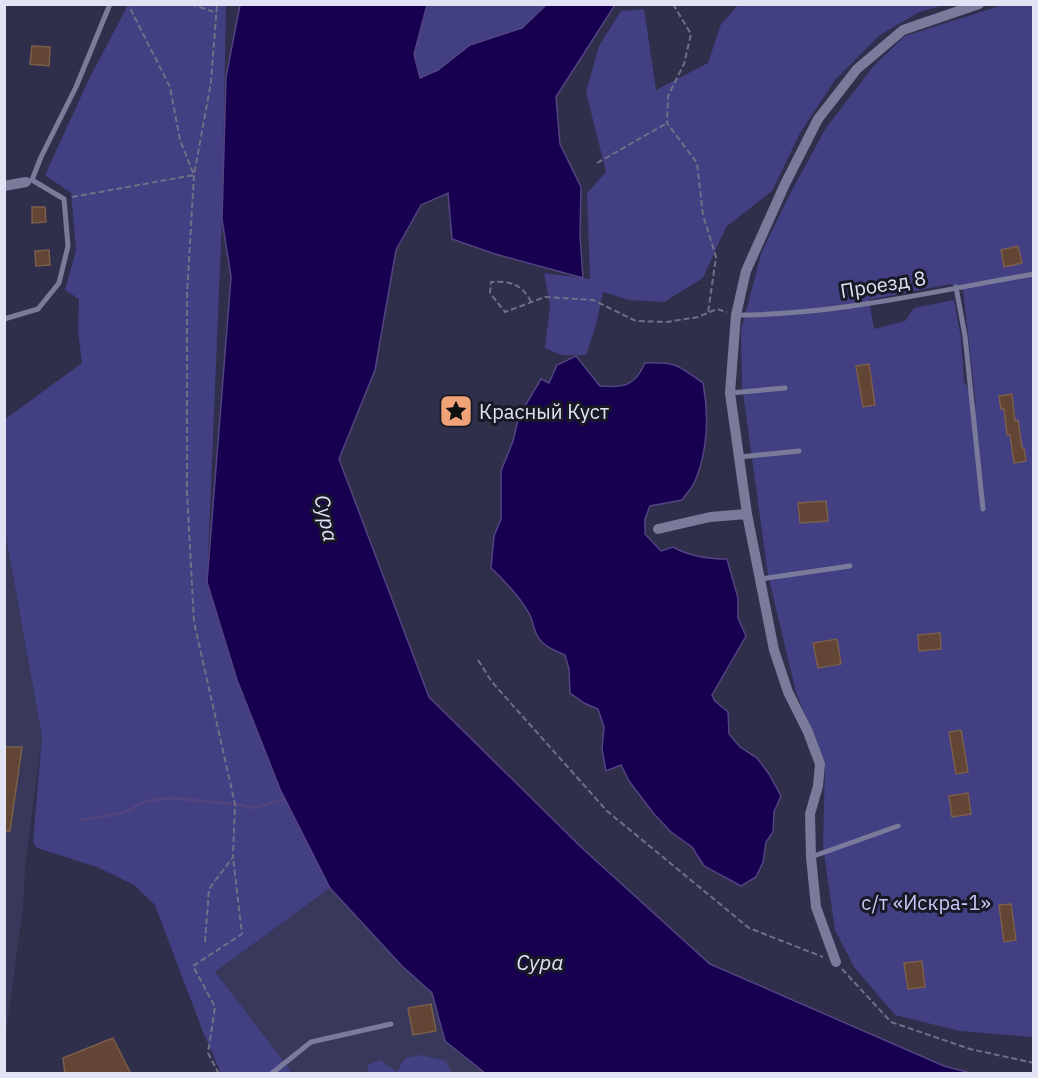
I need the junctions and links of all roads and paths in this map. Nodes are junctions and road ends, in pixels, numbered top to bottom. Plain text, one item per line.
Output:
1 (110, 4) edge
2 (128, 4) edge
3 (191, 4) edge
4 (217, 4) edge
5 (673, 4) edge
6 (979, 4) edge
7 (217, 13) junction
8 (667, 123) junction
9 (597, 163) dead end
10 (194, 175) junction
11 (29, 181) junction
12 (4, 186) edge
13 (64, 199) junction
14 (1034, 274) edge
15 (956, 287) junction
16 (531, 302) junction
17 (708, 313) junction
18 (736, 315) junction
19 (4, 319) edge
20 (786, 388) dead end
21 (730, 393) junction
22 (799, 451) dead end
23 (739, 457) junction
24 (983, 510) dead end
25 (747, 514) junction
26 (658, 529) dead end
27 (849, 566) dead end
28 (760, 579) junction
29 (478, 660) dead end
30 (898, 826) dead end
31 (232, 856) junction
32 (811, 857) junction
33 (205, 942) dead end
34 (836, 962) junction
35 (392, 1024) dead end
36 (1034, 1063) edge
37 (219, 1074) edge
38 (271, 1074) edge

1 - 11 lane
2 - 10 path
3 - 7 path
4 - 7 path
5 - 8 path
6 - 18 street
7 - 10 path
8 - 9 path
8 - 17 path
10 - 13 path
10 - 31 path
11 - 12 street
11 - 13 lane
13 - 19 lane
14 - 15 lane, Проезд 8
15 - 18 lane, Проезд 8
15 - 24 lane
16 - 16 path
16 - 17 path
17 - 18 path
18 - 21 street
20 - 21 lane
21 - 23 street
22 - 23 lane
23 - 25 street
25 - 26 street
25 - 28 street
27 - 28 lane
28 - 32 street
29 - 34 path
30 - 32 lane
31 - 33 path
31 - 37 path
32 - 34 street
34 - 36 path
35 - 38 lane

